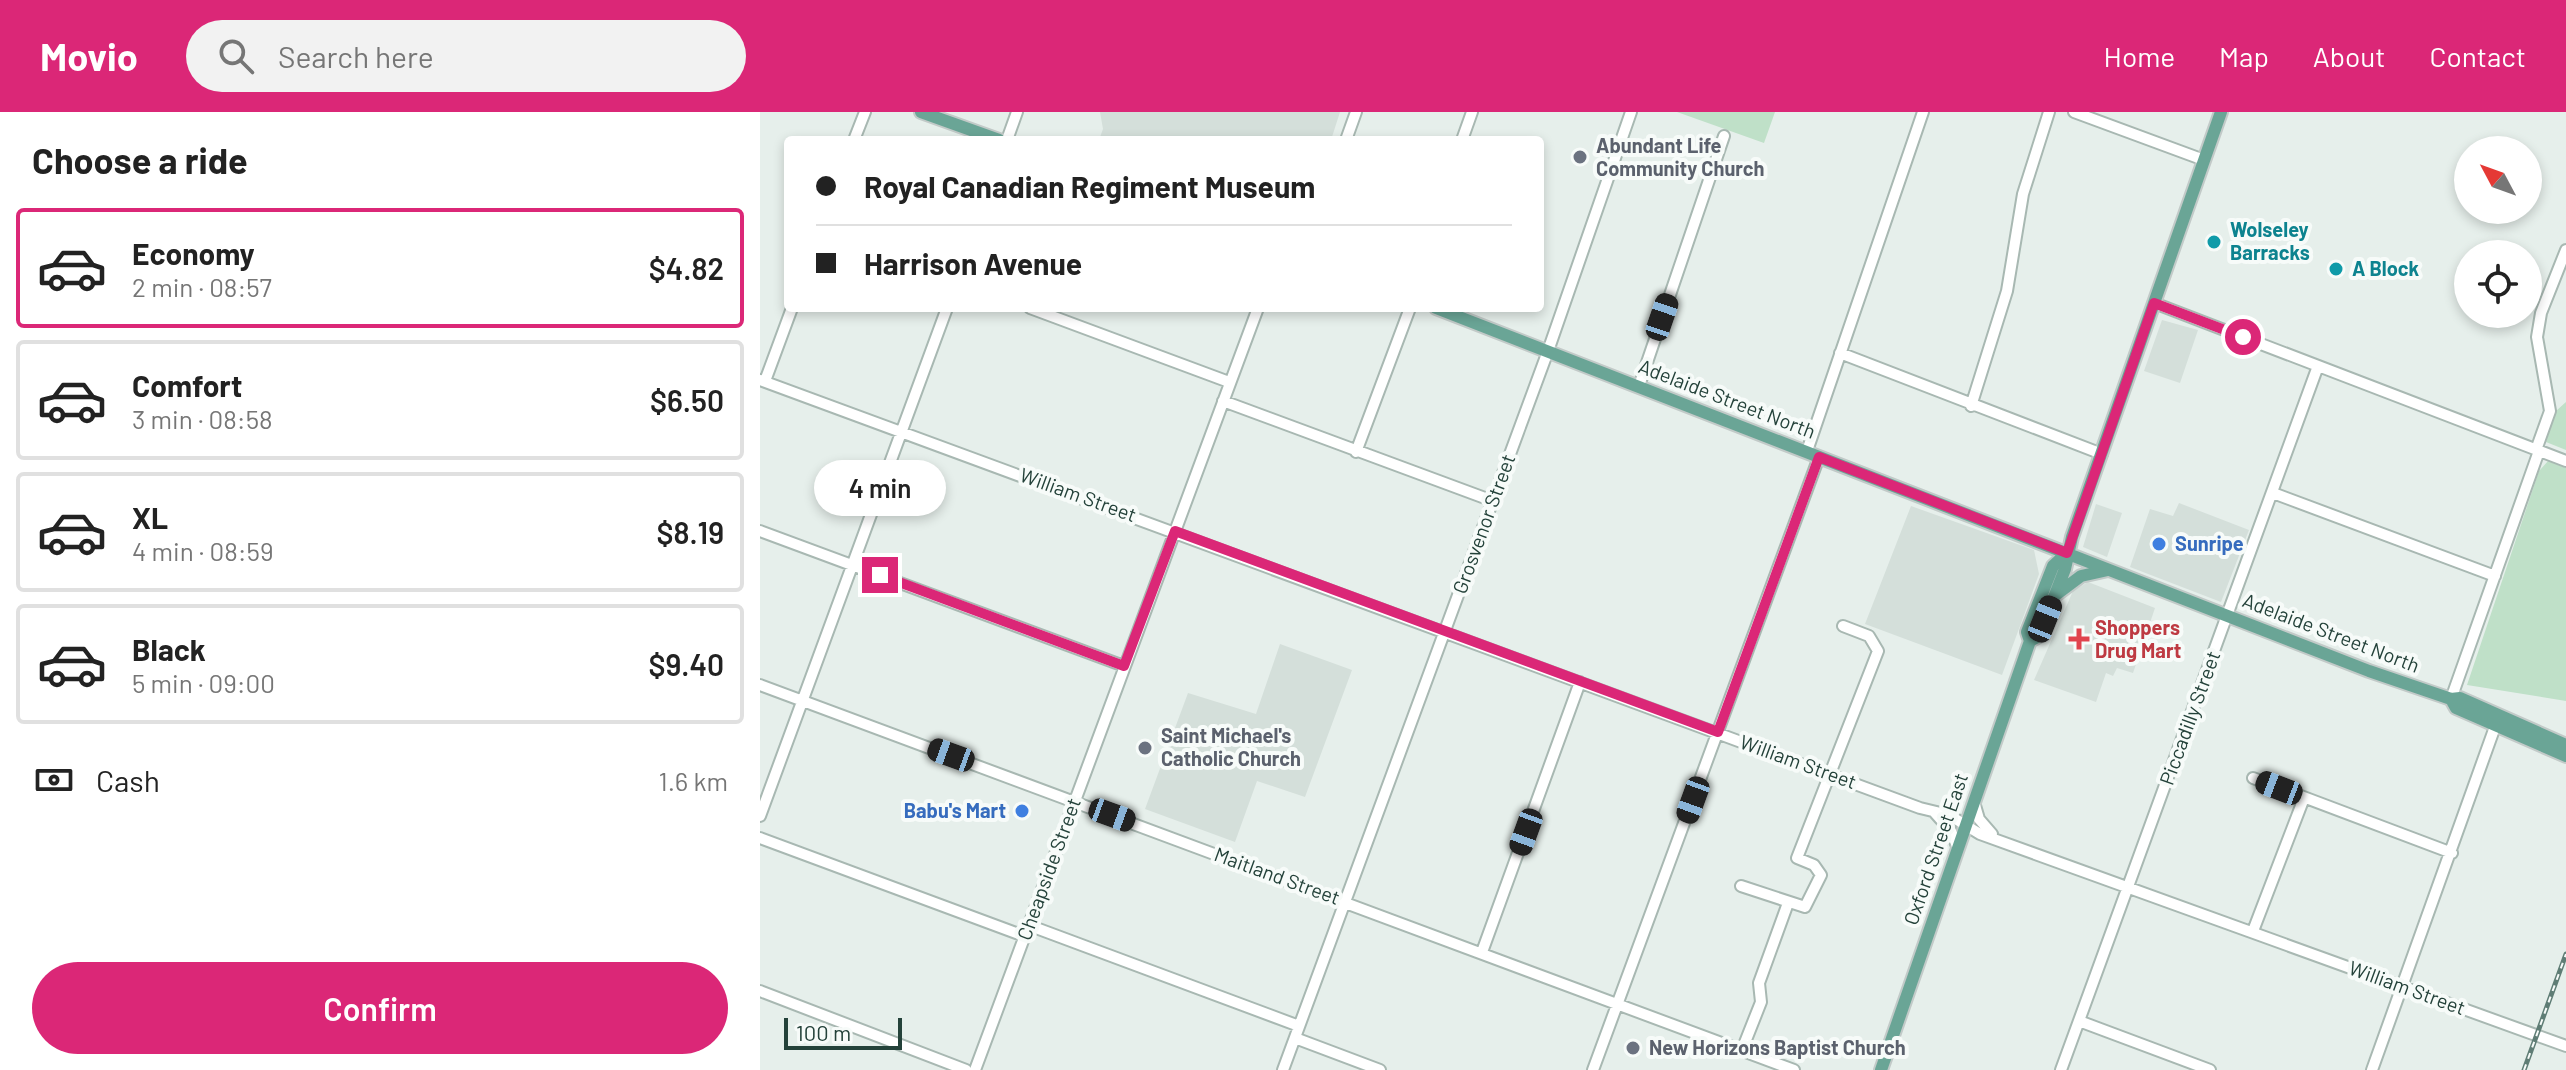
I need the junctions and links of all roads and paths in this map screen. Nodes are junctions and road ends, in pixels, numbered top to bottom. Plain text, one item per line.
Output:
1 (865, 112) edge
2 (921, 112) edge
3 (1017, 112) edge
4 (1356, 112) edge
5 (1472, 112) edge
6 (1631, 112) edge
7 (1923, 112) edge
8 (2049, 112) edge
9 (2074, 112) edge
10 (2221, 112) edge
11 (856, 136) edge
12 (988, 136) edge
13 (1008, 136) edge
14 (1347, 136) edge
15 (1463, 136) edge
16 (1724, 136) dead end
17 (2204, 160) junction
18 (2566, 250) edge
19 (2154, 303) junction
20 (790, 312) edge
21 (946, 312) edge
22 (1041, 312) edge
23 (1256, 312) edge
24 (1408, 312) edge
25 (1446, 312) edge
26 (1548, 351) junction
27 (1840, 353) junction
28 (2318, 366) junction
29 (763, 380) edge
30 (1229, 382) junction
31 (1639, 386) junction
32 (1223, 401) junction
33 (1971, 406) junction
34 (902, 430) junction
35 (2538, 450) junction
36 (1356, 452) junction
37 (1813, 454) junction
38 (2102, 454) junction
39 (2566, 461) edge
40 (2273, 493) junction
41 (1493, 501) junction
42 (760, 531) edge
43 (1175, 531) junction
44 (2067, 553) junction
45 (852, 564) junction
46 (2111, 570) junction
47 (2495, 576) junction
48 (2054, 597) junction
49 (2227, 615) junction
50 (1843, 626) dead end
51 (1445, 631) junction
52 (2030, 641) junction
53 (1124, 666) junction
54 (1580, 682) junction
55 (760, 685) edge
56 (2451, 699) junction
57 (802, 700) junction
58 (2496, 724) junction
59 (1718, 732) junction
60 (2566, 745) edge
61 (2566, 756) edge
62 (1831, 774) junction
63 (2253, 778) dead end
64 (2304, 798) junction
65 (1074, 801) junction
66 (1974, 802) junction
67 (1935, 813) junction
68 (760, 816) edge
69 (1966, 825) junction
70 (1994, 836) junction
71 (760, 838) edge
72 (1958, 849) junction
73 (2452, 853) junction
74 (2129, 885) junction
75 (1741, 886) dead end
76 (1345, 902) junction
77 (1788, 903) junction
78 (1026, 931) junction
79 (2253, 931) junction
80 (1482, 952) junction
81 (2403, 986) junction
82 (760, 991) edge
83 (1618, 1002) junction
84 (2079, 1021) junction
85 (1299, 1026) junction
86 (1295, 1038) junction
87 (2566, 1046) edge
88 (1742, 1050) junction
89 (966, 1070) edge
90 (975, 1070) edge
91 (1283, 1070) edge
92 (1380, 1070) edge
93 (1593, 1070) edge
94 (1794, 1070) edge
95 (1881, 1070) edge
96 (2061, 1070) edge
97 (2210, 1070) edge
98 (2372, 1070) edge

1 - 11 street
2 - 12 main road
3 - 13 street
4 - 14 street
5 - 15 street
6 - 26 street, Grosvenor Street
7 - 27 street
8 - 33 street
9 - 17 street
10 - 17 main road, Oxford Street East
16 - 31 street
17 - 19 main road, Oxford Street East
18 - 35 street
19 - 28 street
19 - 38 main road, Oxford Street East
20 - 29 street
21 - 34 street
22 - 30 street
23 - 30 street, Cheapside Street
24 - 36 street
25 - 26 main road, Adelaide Street North
26 - 31 main road, Adelaide Street North
26 - 41 street, Grosvenor Street
27 - 33 street
27 - 37 street
28 - 35 street
28 - 40 street, Piccadilly Street
29 - 34 street, William Street
30 - 32 street, Cheapside Street
31 - 37 main road, Adelaide Street North
32 - 36 street
32 - 43 street, Cheapside Street
33 - 38 street
34 - 43 street, William Street
34 - 45 street
35 - 39 street
35 - 47 street
36 - 41 street
37 - 44 main road, Adelaide Street North
37 - 59 street
38 - 44 main road, Oxford Street East
40 - 47 street
40 - 49 street, Piccadilly Street
41 - 51 street, Grosvenor Street
42 - 45 street
43 - 51 street, William Street
43 - 53 street, Cheapside Street
44 - 46 main road, Adelaide Street North
44 - 48 main road, Oxford Street East
44 - 52 main road, Oxford Street East
45 - 53 street
45 - 57 street
46 - 48 main road
46 - 49 main road, Adelaide Street North
47 - 56 street
48 - 52 main road, Oxford Street East
49 - 56 main road, Adelaide Street North
49 - 74 street, Piccadilly Street
50 - 62 street
51 - 54 street, William Street
51 - 76 street, Grosvenor Street
52 - 66 main road, Oxford Street East
53 - 65 street, Cheapside Street
54 - 59 street, William Street
54 - 80 street
55 - 57 street, Maitland Street
56 - 58 main road, Adelaide Street North
56 - 60 main road, Adelaide Street North
57 - 65 street, Maitland Street
57 - 68 street
58 - 61 main road, Adelaide Street North
58 - 73 street
59 - 62 street, William Street
59 - 83 street
62 - 67 street, William Street
62 - 77 street
63 - 64 street
64 - 73 street
64 - 79 street
65 - 76 street, Maitland Street
65 - 78 street, Cheapside Street
66 - 69 main road, Oxford Street East
66 - 70 street
67 - 69 street, William Street
67 - 72 street
69 - 70 street, William Street
69 - 72 main road, Oxford Street East
70 - 74 street, William Street
71 - 78 street
72 - 95 main road, Oxford Street East
73 - 81 street
74 - 79 street, William Street
74 - 84 street, Piccadilly Street
75 - 77 street
76 - 80 street, Maitland Street
76 - 85 street, Grosvenor Street
77 - 88 street
78 - 85 street
78 - 90 street, Cheapside Street
79 - 81 street, William Street
80 - 83 street, Maitland Street
81 - 87 street, William Street
81 - 98 street
82 - 89 street
83 - 88 street, Maitland Street
83 - 93 street
84 - 96 street, Piccadilly Street
84 - 97 street
85 - 86 street, Grosvenor Street
86 - 91 street, Grosvenor Street
86 - 92 street
88 - 94 street, Maitland Street

